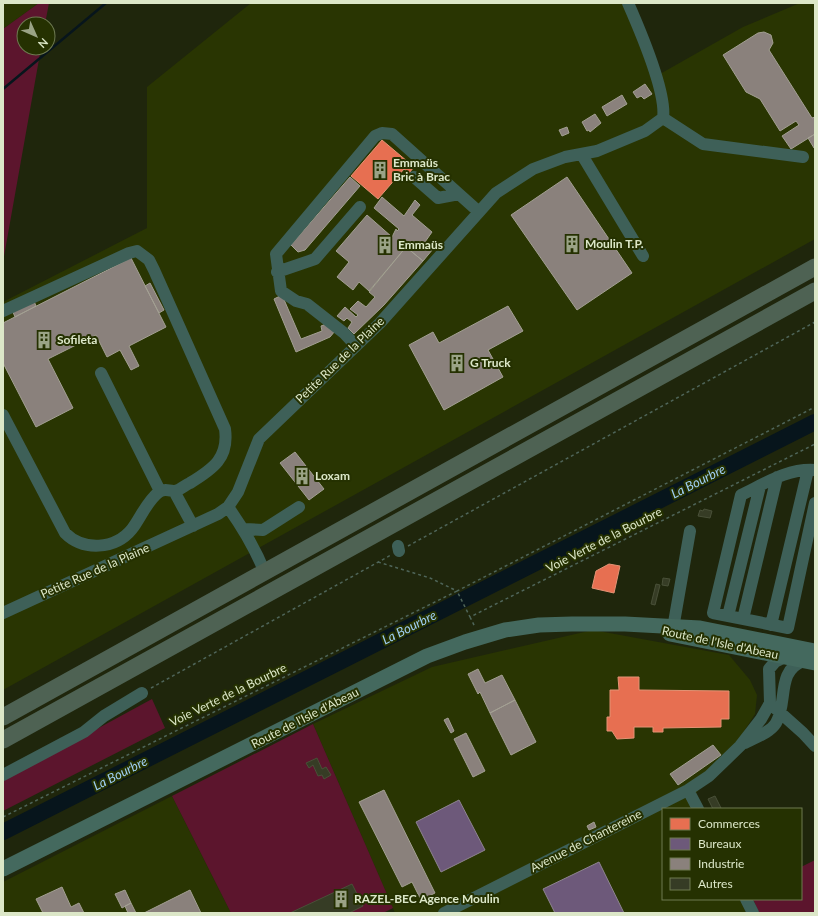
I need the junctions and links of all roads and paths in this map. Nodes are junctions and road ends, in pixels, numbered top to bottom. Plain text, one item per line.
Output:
1 (628, 3) edge
2 (663, 118) junction
3 (582, 155) junction
4 (803, 157) dead end
5 (414, 177) dead end
6 (459, 194) junction
7 (360, 207) dead end
8 (479, 212) junction
9 (643, 256) dead end
10 (815, 267) edge
11 (277, 272) junction
12 (815, 291) edge
13 (3, 311) edge
14 (815, 322) edge
15 (356, 346) junction
16 (101, 373) dead end
17 (815, 407) edge
18 (3, 415) edge
19 (815, 444) edge
20 (812, 470) edge
21 (778, 477) junction
22 (160, 491) junction
23 (174, 491) junction
24 (815, 503) edge
25 (228, 507) junction
26 (299, 508) dead end
27 (193, 526) junction
28 (244, 529) junction
29 (690, 531) dead end
30 (378, 562) junction
31 (265, 573) junction
32 (457, 591) junction
33 (3, 613) edge
34 (743, 619) junction
35 (758, 622) junction
36 (771, 625) junction
37 (672, 630) junction
38 (758, 644) junction
39 (783, 656) junction
40 (811, 656) edge
41 (769, 669) junction
42 (788, 672) junction
43 (142, 693) joint
44 (770, 704) junction
45 (780, 713) junction
46 (3, 717) edge
47 (3, 740) edge
48 (740, 746) junction
49 (815, 746) edge
50 (3, 775) edge
51 (688, 790) junction
52 (697, 808) edge
53 (3, 817) edge
54 (3, 869) edge
55 (746, 900) edge
56 (444, 913) edge
57 (753, 913) edge

1 - 2 street
2 - 3 street, Petite Rue de la Plaine
2 - 4 street
3 - 8 street, Petite Rue de la Plaine
3 - 9 street
5 - 6 street
6 - 8 street
6 - 11 street
7 - 11 street
8 - 15 street, Petite Rue de la Plaine
10 - 31 highway
11 - 15 street
12 - 47 highway
13 - 23 street
14 - 30 path
15 - 25 street, Petite Rue de la Plaine
16 - 22 street
17 - 32 path, Voie Verte de la Bourbre
18 - 22 street
19 - 32 path, Voie Verte de la Bourbre
20 - 21 street
20 - 36 street
21 - 34 street
21 - 34 street
22 - 23 street
23 - 27 street
24 - 36 street
25 - 27 street, Petite Rue de la Plaine
25 - 28 street
26 - 28 street
27 - 33 street, Petite Rue de la Plaine
28 - 31 street
29 - 37 street
30 - 32 path
30 - 43 path
31 - 46 highway
32 - 53 path, Voie Verte de la Bourbre
34 - 35 street
35 - 36 street
35 - 38 street
37 - 38 main road, Route de l'Isle d'Abeau
37 - 54 main road, Route de l'Isle d'Abeau
38 - 39 main road, Route de l'Isle d'Abeau
38 - 40 main road, Route de l'Isle d'Abeau
38 - 41 street
39 - 40 main road, Route de l'Isle d'Abeau
39 - 41 street
39 - 42 street, Avenue de Chantereine
40 - 42 street
41 - 44 street
42 - 45 street, Avenue de Chantereine
43 - 50 street
44 - 45 street
44 - 48 street, Avenue de Chantereine
45 - 48 street, Avenue de Chantereine
45 - 49 street
48 - 51 street, Avenue de Chantereine
51 - 52 street
51 - 56 street, Avenue de Chantereine
55 - 57 street

